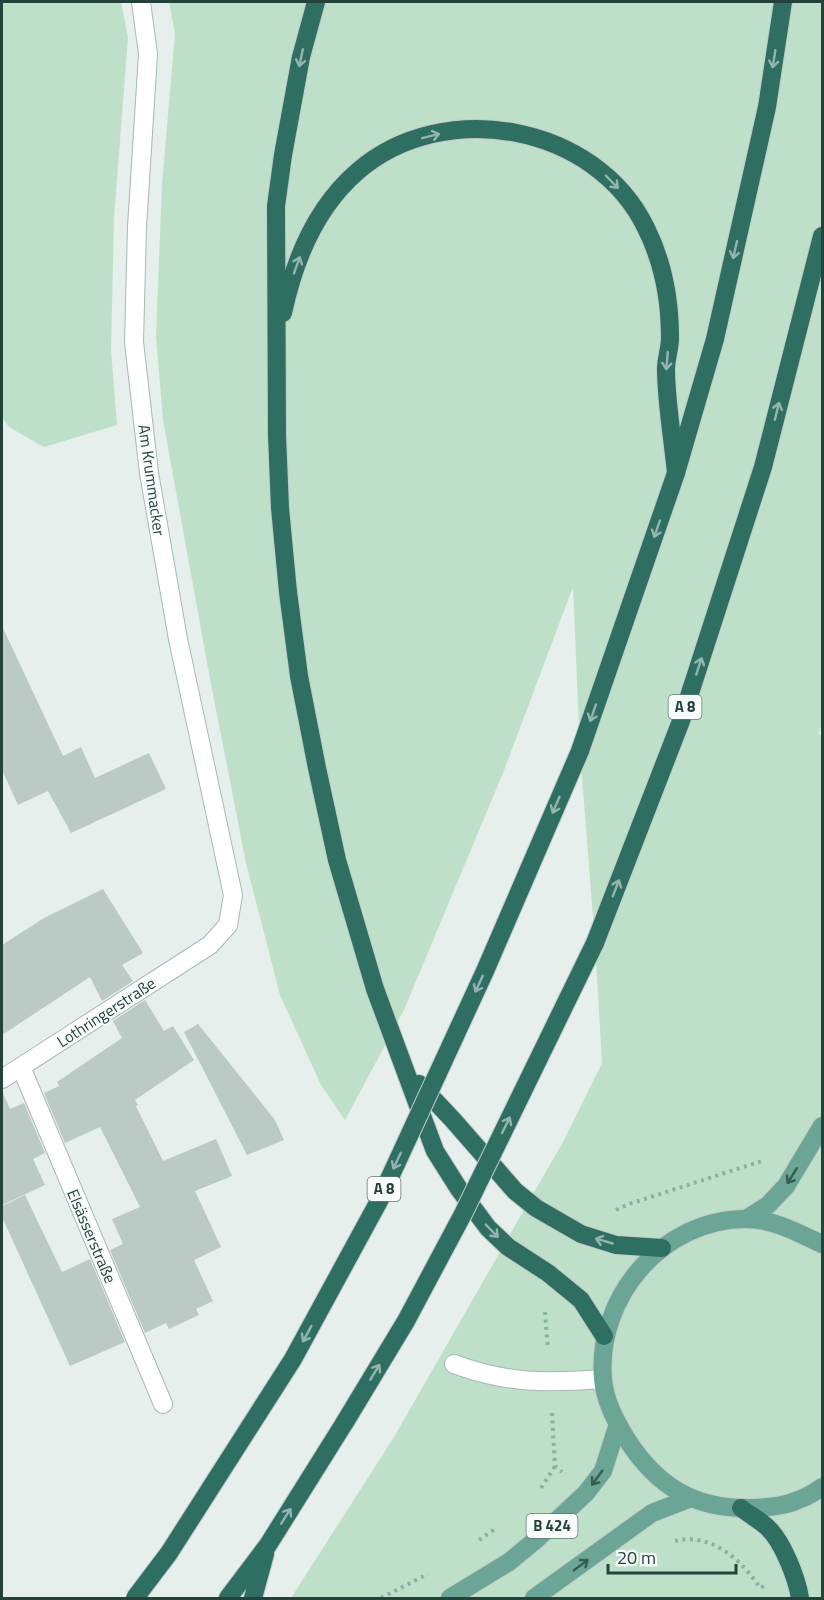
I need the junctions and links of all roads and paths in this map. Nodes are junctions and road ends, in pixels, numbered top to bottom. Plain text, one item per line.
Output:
1 (141, 2) edge
2 (316, 2) edge
3 (783, 2) edge
4 (822, 236) edge
5 (276, 362) junction
6 (676, 473) junction
7 (210, 945) joint
8 (21, 1067) junction
9 (406, 1070) junction
10 (2, 1079) edge
11 (822, 1126) edge
12 (799, 1164) junction
13 (746, 1219) junction
14 (588, 1236) junction
15 (822, 1244) edge
16 (662, 1248) junction
17 (558, 1280) junction
18 (604, 1336) junction
19 (454, 1364) dead end
20 (603, 1379) junction
21 (550, 1382) junction
22 (163, 1404) dead end
23 (618, 1424) junction
24 (555, 1466) junction
25 (822, 1487) edge
26 (586, 1493) junction
27 (536, 1494) dead end
28 (691, 1498) junction
29 (741, 1508) junction
30 (499, 1527) dead end
31 (674, 1541) dead end
32 (268, 1545) junction
33 (470, 1546) dead end
34 (792, 1571) junction
35 (430, 1572) dead end
36 (135, 1599) edge
37 (228, 1599) edge
38 (254, 1599) edge
39 (381, 1599) edge
40 (450, 1599) edge
41 (534, 1599) edge
42 (800, 1599) edge

1 - 7 street, Am Krummacker
2 -> 5 highway
3 -> 6 highway, A 8
32 -> 4 highway, A 8, bridge
5 -> 6 highway
5 - 9 highway
6 -> 36 highway, A 8, bridge
7 - 8 street, Lothringerstraße
8 - 10 street, Lothringerstraße
8 - 22 street, Elsässerstraße
9 - 14 highway
9 -> 17 highway
11 - 12 main road
12 -> 13 main road
12 - 14 path
13 - 15 main road
13 - 16 main road
16 -> 14 highway
16 - 18 main road
17 - 18 highway
17 - 21 path
18 - 20 main road
19 - 21 street
20 - 21 street
20 - 23 main road
21 - 24 path
23 -> 26 main road, B 424
23 - 28 main road
24 - 26 path
24 - 27 path
25 - 29 main road
26 - 40 main road, B 424
28 - 29 main road
41 -> 28 main road, B 424
29 - 34 highway
30 - 33 path
31 - 34 path
32 - 37 highway, A 8
32 - 38 highway
34 - 42 highway
35 - 39 path

